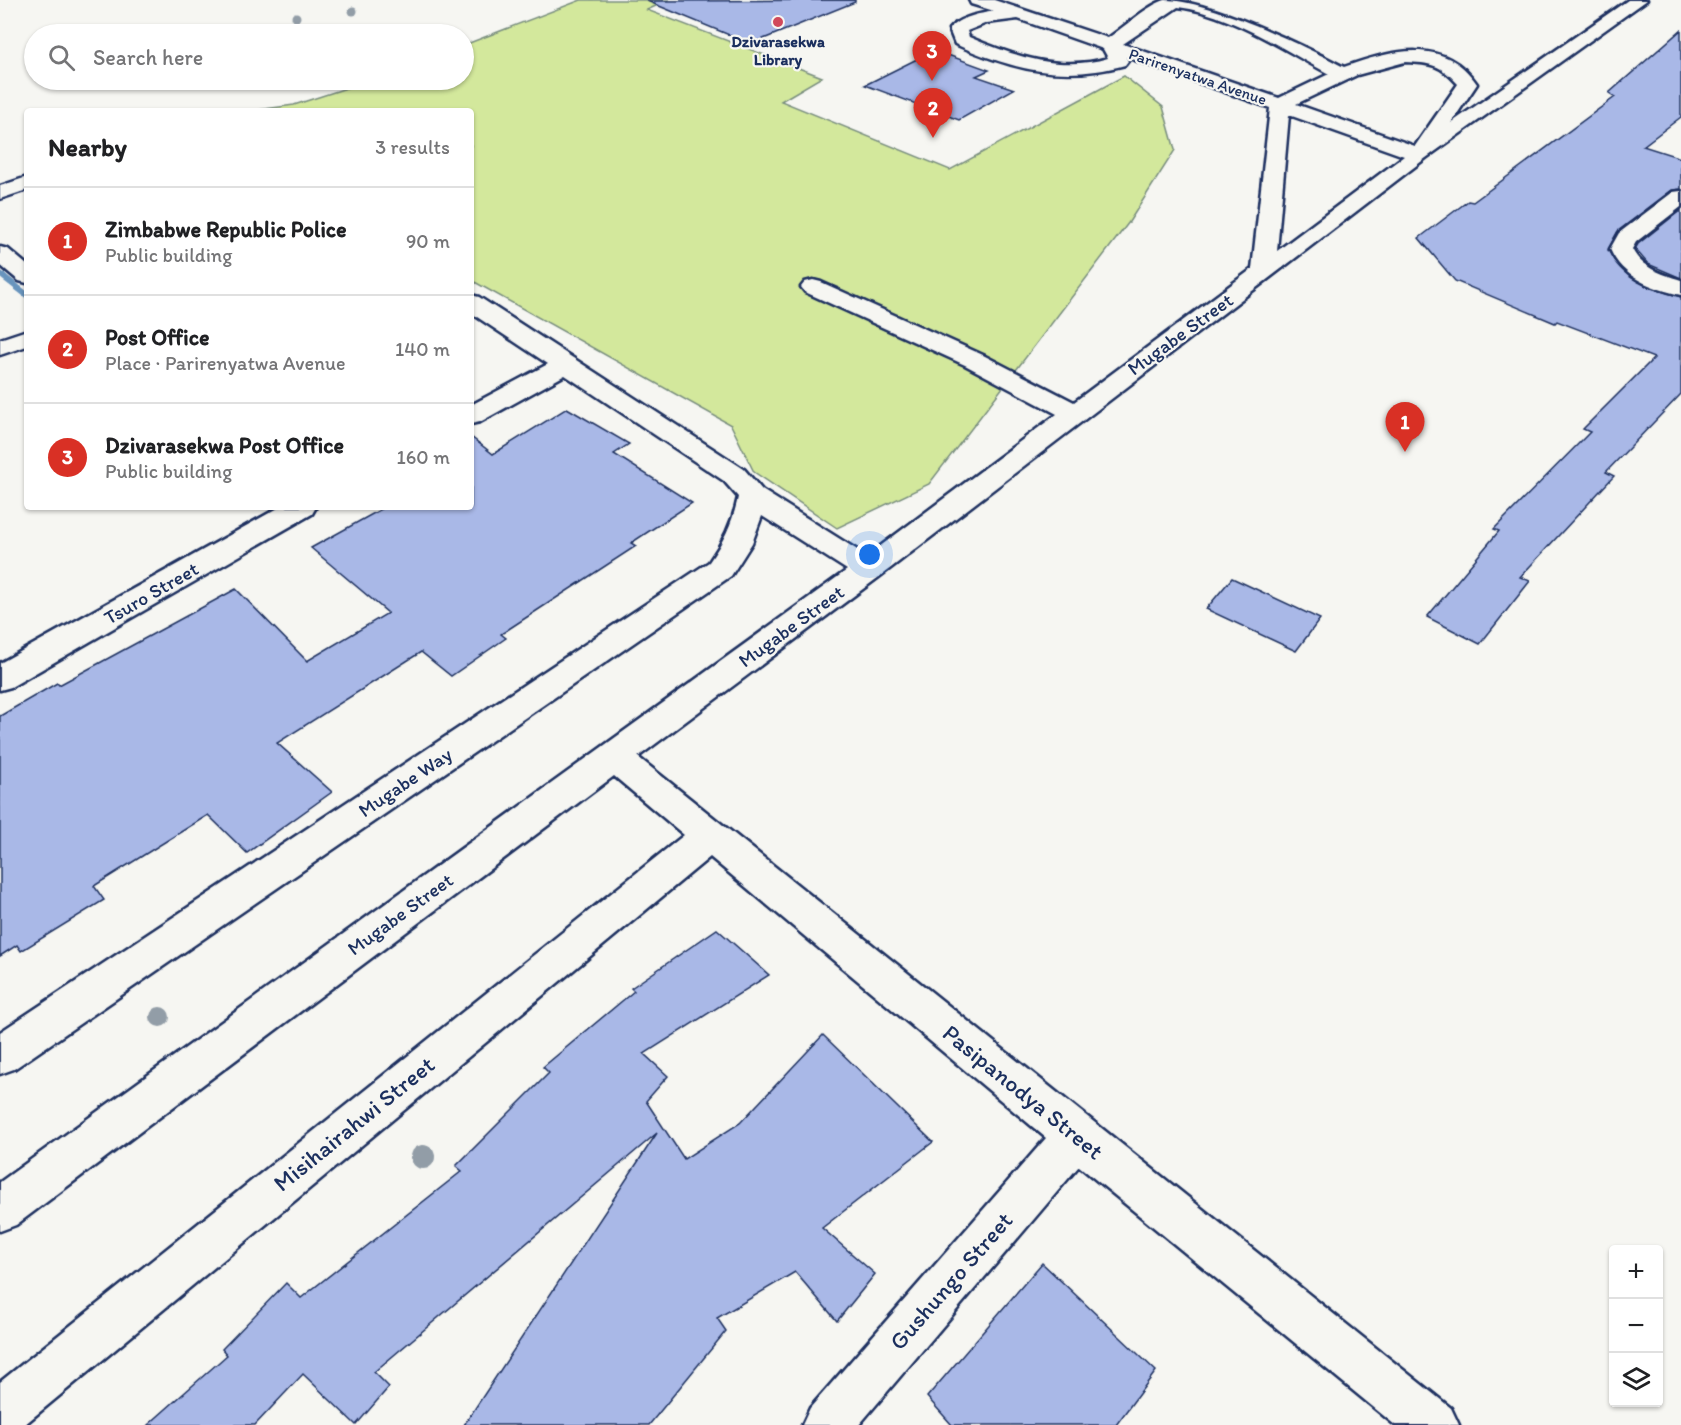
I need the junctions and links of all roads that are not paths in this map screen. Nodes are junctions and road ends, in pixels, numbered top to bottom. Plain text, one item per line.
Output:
1 (1640, 0) edge
2 (986, 1) edge
3 (1023, 15) junction
4 (1110, 45) junction
5 (1344, 75) junction
6 (1280, 105) junction
7 (1419, 154) junction
8 (24, 184) edge
9 (0, 193) edge
10 (1681, 198) edge
11 (0, 254) edge
12 (1263, 273) junction
13 (24, 274) edge
14 (813, 287) dead end
15 (1681, 288) edge
16 (474, 304) edge
17 (24, 338) edge
18 (0, 348) edge
19 (566, 364) junction
20 (1074, 412) junction
21 (474, 414) edge
22 (743, 486) junction
23 (297, 510) edge
24 (868, 570) junction
25 (0, 678) edge
26 (613, 756) junction
27 (709, 836) junction
28 (0, 1055) edge
29 (1076, 1136) junction
30 (0, 1209) edge
31 (0, 1413) edge
32 (827, 1425) edge
33 (1434, 1425) edge

1 - 7 street, Mugabe Street
2 - 3 street, Parirenyatwa Avenue
3 - 4 street, Parirenyatwa Avenue
3 - 4 street
4 - 5 street
4 - 6 street, Parirenyatwa Avenue
5 - 6 street
5 - 7 street
6 - 7 street, Parirenyatwa Avenue
6 - 12 street
7 - 12 street, Mugabe Street
8 - 9 street
10 - 15 street
11 - 13 street
12 - 20 street, Mugabe Street
14 - 20 street
16 - 19 street
17 - 18 street
19 - 21 street
19 - 22 street
20 - 24 street, Mugabe Street
22 - 24 street
22 - 28 street, Mugabe Way
23 - 25 street, Tsuro Street
24 - 26 street, Mugabe Street
26 - 27 street, Pasipanodya Street
26 - 30 street, Mugabe Street
27 - 29 street, Pasipanodya Street
27 - 31 street, Misihairahwi Street
29 - 32 street, Gushungo Street
29 - 33 street, Pasipanodya Street

